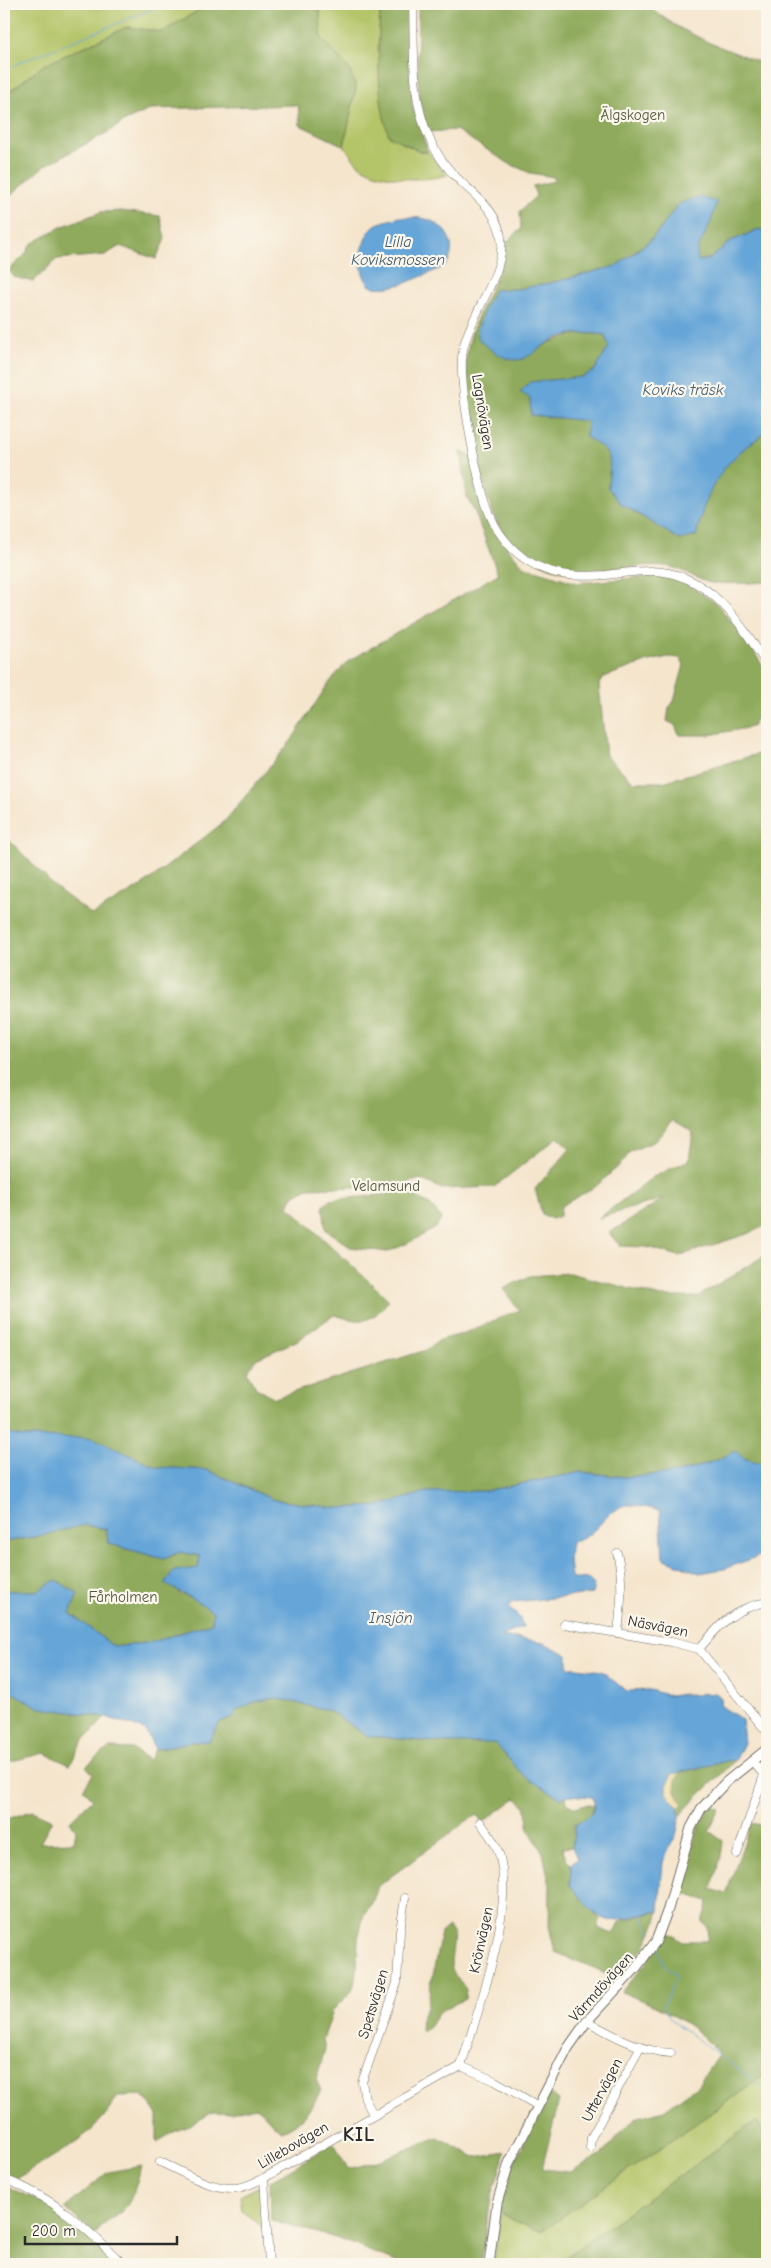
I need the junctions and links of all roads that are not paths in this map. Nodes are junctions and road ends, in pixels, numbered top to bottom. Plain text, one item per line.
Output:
1 (413, 4) edge
2 (767, 665) edge
3 (617, 1553) dead end
4 (767, 1602) edge
5 (564, 1624) dead end
6 (618, 1633) junction
7 (699, 1649) junction
8 (767, 1732) edge
9 (767, 1749) edge
10 (752, 1761) junction
11 (766, 1775) edge
12 (480, 1822) dead end
13 (737, 1854) dead end
14 (405, 1898) dead end
15 (587, 2021) junction
16 (641, 2046) junction
17 (671, 2053) dead end
18 (461, 2066) junction
19 (538, 2106) junction
20 (373, 2114) junction
21 (590, 2148) dead end
22 (160, 2162) dead end
23 (264, 2178) junction
24 (4, 2179) edge
25 (124, 2264) edge
26 (269, 2264) edge
27 (488, 2264) edge

1 - 2 street, Lagnövägen
3 - 6 street
4 - 7 street
5 - 6 street, Näsvägen
6 - 7 street, Näsvägen
7 - 8 street, Näsvägen
9 - 10 main road, Värmdövägen
10 - 11 street
10 - 15 main road, Värmdövägen
11 - 13 street
12 - 18 street, Krönvägen
14 - 20 street, Spetsvägen
15 - 16 street, Uttervägen
15 - 19 main road, Värmdövägen
16 - 17 street, Uttervägen
16 - 21 street, Uttervägen
18 - 19 street
18 - 20 street, Lillebovägen
19 - 27 main road, Värmdövägen
20 - 23 street, Lillebovägen
22 - 23 street, Lillebovägen
23 - 26 street
24 - 25 street

